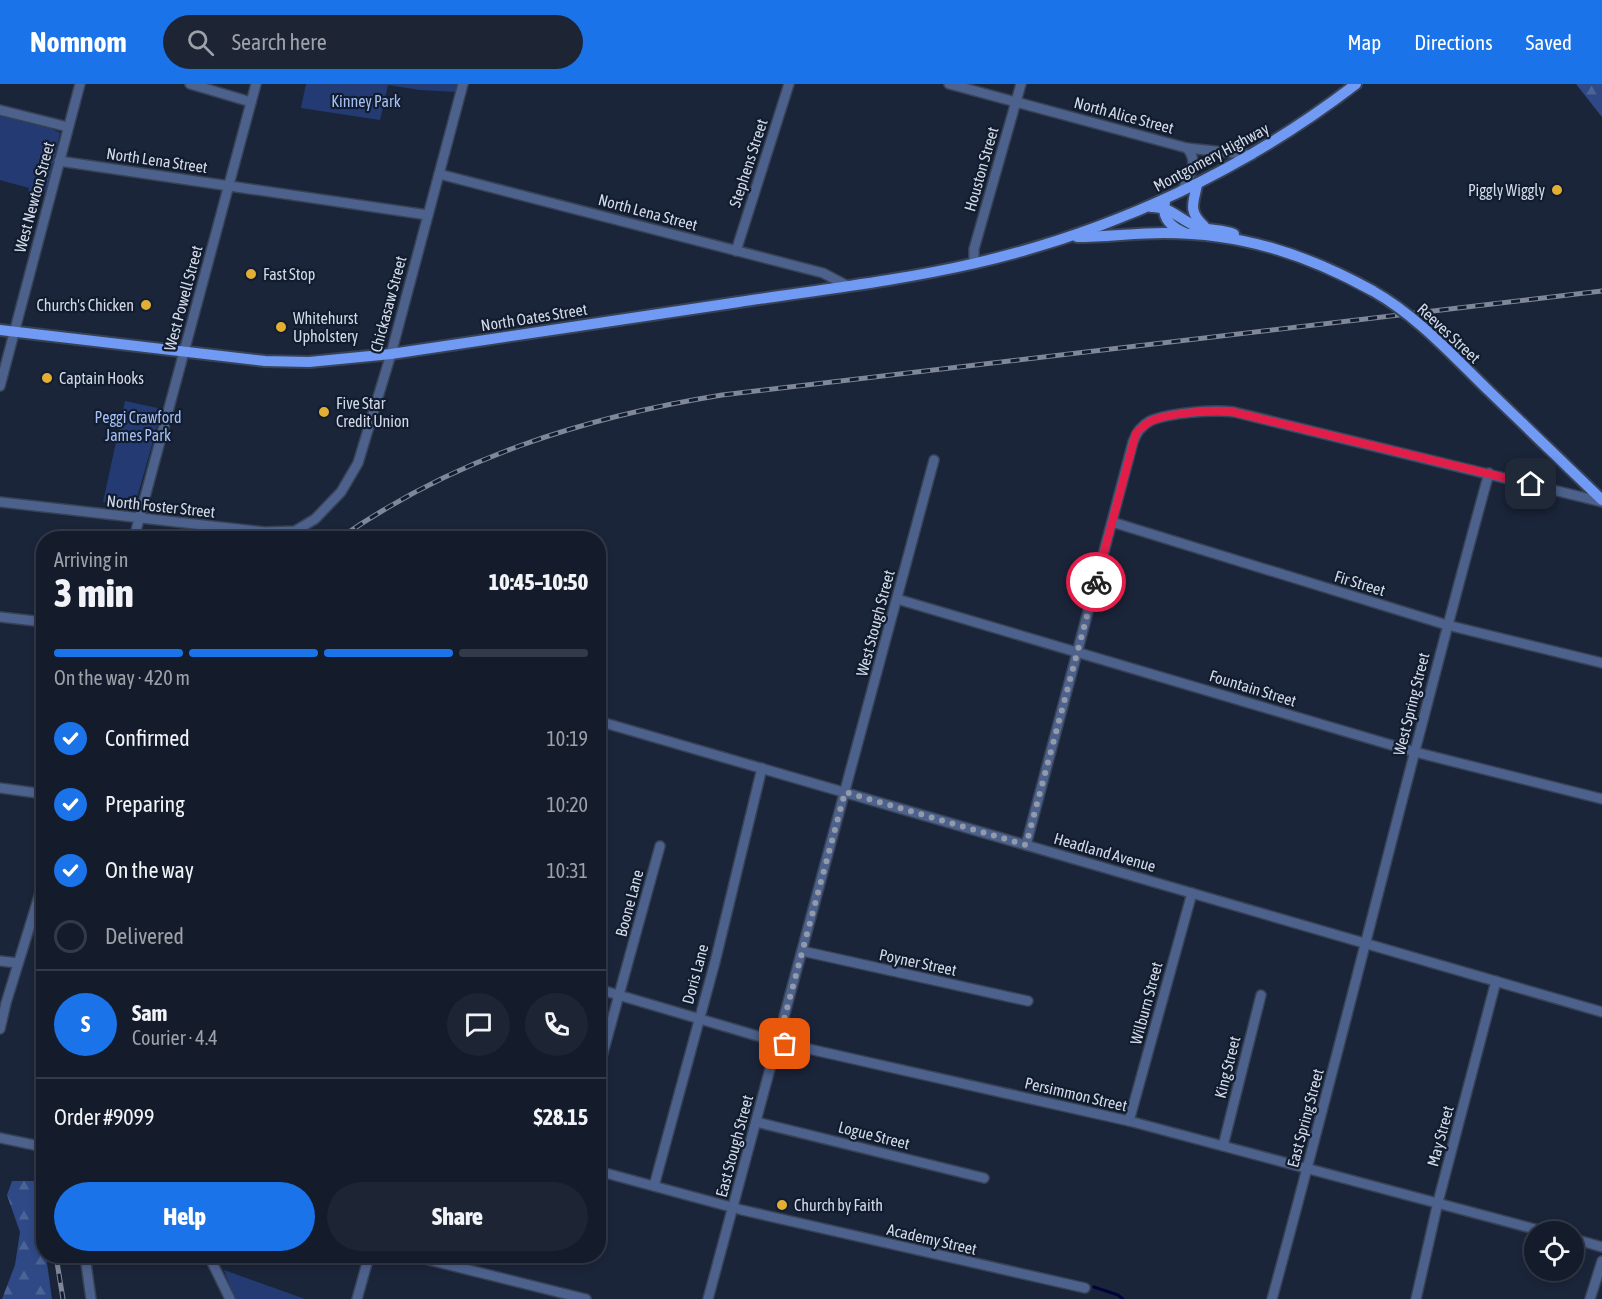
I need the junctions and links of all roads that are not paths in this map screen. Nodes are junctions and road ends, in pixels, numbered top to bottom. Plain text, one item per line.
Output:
1 (80, 84) edge
2 (190, 84) edge
3 (256, 84) edge
4 (463, 84) edge
5 (789, 84) edge
6 (949, 84) edge
7 (1021, 84) edge
8 (1356, 84) edge
9 (251, 102) junction
10 (1016, 102) junction
11 (0, 110) edge
12 (68, 127) junction
13 (1187, 148) junction
14 (1252, 154) junction
15 (59, 161) junction
16 (439, 174) junction
17 (1197, 185) junction
18 (229, 186) junction
19 (1181, 192) junction
20 (1169, 197) junction
21 (1148, 207) junction
22 (1164, 208) junction
23 (428, 215) junction
24 (1206, 228) junction
25 (1188, 234) junction
26 (1068, 237) junction
27 (1242, 239) junction
28 (736, 251) junction
29 (974, 264) junction
30 (846, 285) junction
31 (0, 330) edge
32 (15, 332) junction
33 (185, 353) junction
34 (391, 354) junction
35 (0, 386) edge
36 (934, 460) dead end
37 (1489, 473) junction
38 (1602, 501) edge
39 (0, 502) edge
40 (139, 519) junction
41 (315, 519) joint
42 (1112, 522) junction
43 (136, 531) edge
44 (255, 531) edge
45 (295, 531) edge
46 (897, 599) junction
47 (0, 617) edge
48 (36, 621) edge
49 (1447, 625) junction
50 (1077, 651) junction
51 (1602, 663) edge
52 (606, 723) edge
53 (1415, 752) junction
54 (762, 768) junction
55 (0, 788) edge
56 (845, 792) junction
57 (36, 793) edge
58 (1602, 800) edge
59 (1026, 845) junction
60 (660, 846) dead end
61 (1192, 893) junction
62 (36, 906) edge
63 (1366, 943) junction
64 (802, 951) junction
65 (0, 961) edge
66 (18, 963) junction
67 (1496, 981) junction
68 (606, 991) edge
69 (620, 995) junction
70 (1261, 995) dead end
71 (1028, 1001) dead end
72 (1602, 1012) edge
73 (699, 1018) junction
74 (0, 1029) edge
75 (606, 1042) edge
76 (778, 1042) junction
77 (1129, 1121) junction
78 (756, 1122) junction
79 (0, 1138) edge
80 (36, 1145) edge
81 (1223, 1146) junction
82 (1308, 1169) junction
83 (606, 1173) edge
84 (984, 1178) dead end
85 (654, 1186) junction
86 (1438, 1202) junction
87 (733, 1208) junction
88 (1524, 1226) edge
89 (1584, 1242) edge
90 (1602, 1247) edge
91 (1602, 1261) edge
92 (86, 1263) edge
93 (212, 1263) edge
94 (367, 1263) edge
95 (441, 1263) edge
96 (1085, 1288) dead end
97 (91, 1299) edge
98 (230, 1299) edge
99 (357, 1299) edge
100 (585, 1299) edge
101 (710, 1299) edge
102 (1272, 1299) edge
103 (1416, 1299) edge
104 (1590, 1299) edge

1 - 12 street, West Newton Street
2 - 9 street
3 - 9 street, West Powell Street
4 - 16 street, Chickasaw Street
5 - 28 street, Stephens Street
6 - 10 street, North Alice Street
7 - 10 street, Houston Street
8 - 14 main road, Montgomery Highway
9 - 18 street, West Powell Street
10 - 13 street, North Alice Street
10 - 29 street, Houston Street
11 - 12 street
12 - 15 street, West Newton Street
13 - 14 street, North Alice Street
13 - 19 street, North Alice Street
14 - 17 main road, Montgomery Highway
15 - 18 street, North Lena Street
15 - 32 street, West Newton Street
16 - 23 street, Chickasaw Street
16 - 28 street, North Lena Street
17 - 19 main road, Montgomery Highway
17 - 24 main road
18 - 23 street, North Lena Street
18 - 33 street, West Powell Street
19 - 20 main road, Montgomery Highway
20 - 21 main road, Montgomery Highway
20 - 22 main road
21 - 22 main road, Reeves Street
21 - 26 main road, Montgomery Highway
22 - 24 main road, Reeves Street
22 - 25 main road
23 - 34 street, Chickasaw Street
24 - 27 main road, Reeves Street
25 - 26 main road, Reeves Street
25 - 27 main road, Reeves Street
26 - 29 main road, North Oates Street
27 - 38 main road, Reeves Street, bridge
28 - 30 street, North Lena Street
29 - 30 main road, North Oates Street
30 - 34 main road, North Oates Street
31 - 32 main road, North Oates Street
32 - 33 main road, North Oates Street
32 - 35 street, West Newton Street
33 - 34 main road, North Oates Street
33 - 40 street, West Powell Street
34 - 41 street, Chickasaw Street
36 - 46 street, West Stough Street
37 - 38 street
37 - 42 street
37 - 49 street, West Spring Street
39 - 40 street, North Foster Street
40 - 43 street, West Powell Street
40 - 44 street, North Foster Street
41 - 45 street, North Foster Street
42 - 49 street, Fir Street
42 - 50 street
46 - 50 street, Fountain Street
46 - 56 street, West Stough Street
47 - 48 street
49 - 51 street, Fir Street
49 - 53 street, West Spring Street
50 - 53 street, Fountain Street
50 - 59 street
52 - 54 street, Headland Avenue
53 - 58 street, Fountain Street
53 - 63 street, West Spring Street
54 - 56 street, Headland Avenue
54 - 73 street, Doris Lane
55 - 57 street
56 - 59 street, Headland Avenue
56 - 64 street, East Stough Street
59 - 61 street, Headland Avenue
60 - 69 street, Boone Lane
61 - 63 street, Headland Avenue
61 - 77 street, Wilburn Street
62 - 66 street
63 - 67 street, Headland Avenue
63 - 82 street, East Spring Street
64 - 71 street, Poyner Street
64 - 76 street, East Stough Street
65 - 66 street
66 - 74 street
67 - 72 street, Headland Avenue
67 - 86 street, May Street
68 - 69 street, Persimmon Street
69 - 73 street, Persimmon Street
69 - 75 street, Boone Lane
70 - 81 street, King Street
73 - 76 street, Persimmon Street
73 - 85 street, Doris Lane
76 - 77 street, Persimmon Street
76 - 78 street, East Stough Street
77 - 81 street, Persimmon Street
78 - 84 street, Logue Street
78 - 87 street, East Stough Street
79 - 80 street
81 - 82 street, Persimmon Street
82 - 86 street, Persimmon Street
82 - 102 street, East Spring Street
83 - 85 street, Academy Street
85 - 87 street, Academy Street
86 - 88 street, Persimmon Street
86 - 103 street, May Street
87 - 96 street, Academy Street
87 - 101 street, East Stough Street
89 - 90 street
91 - 104 street
92 - 97 street
93 - 98 street
94 - 99 street
95 - 100 street

